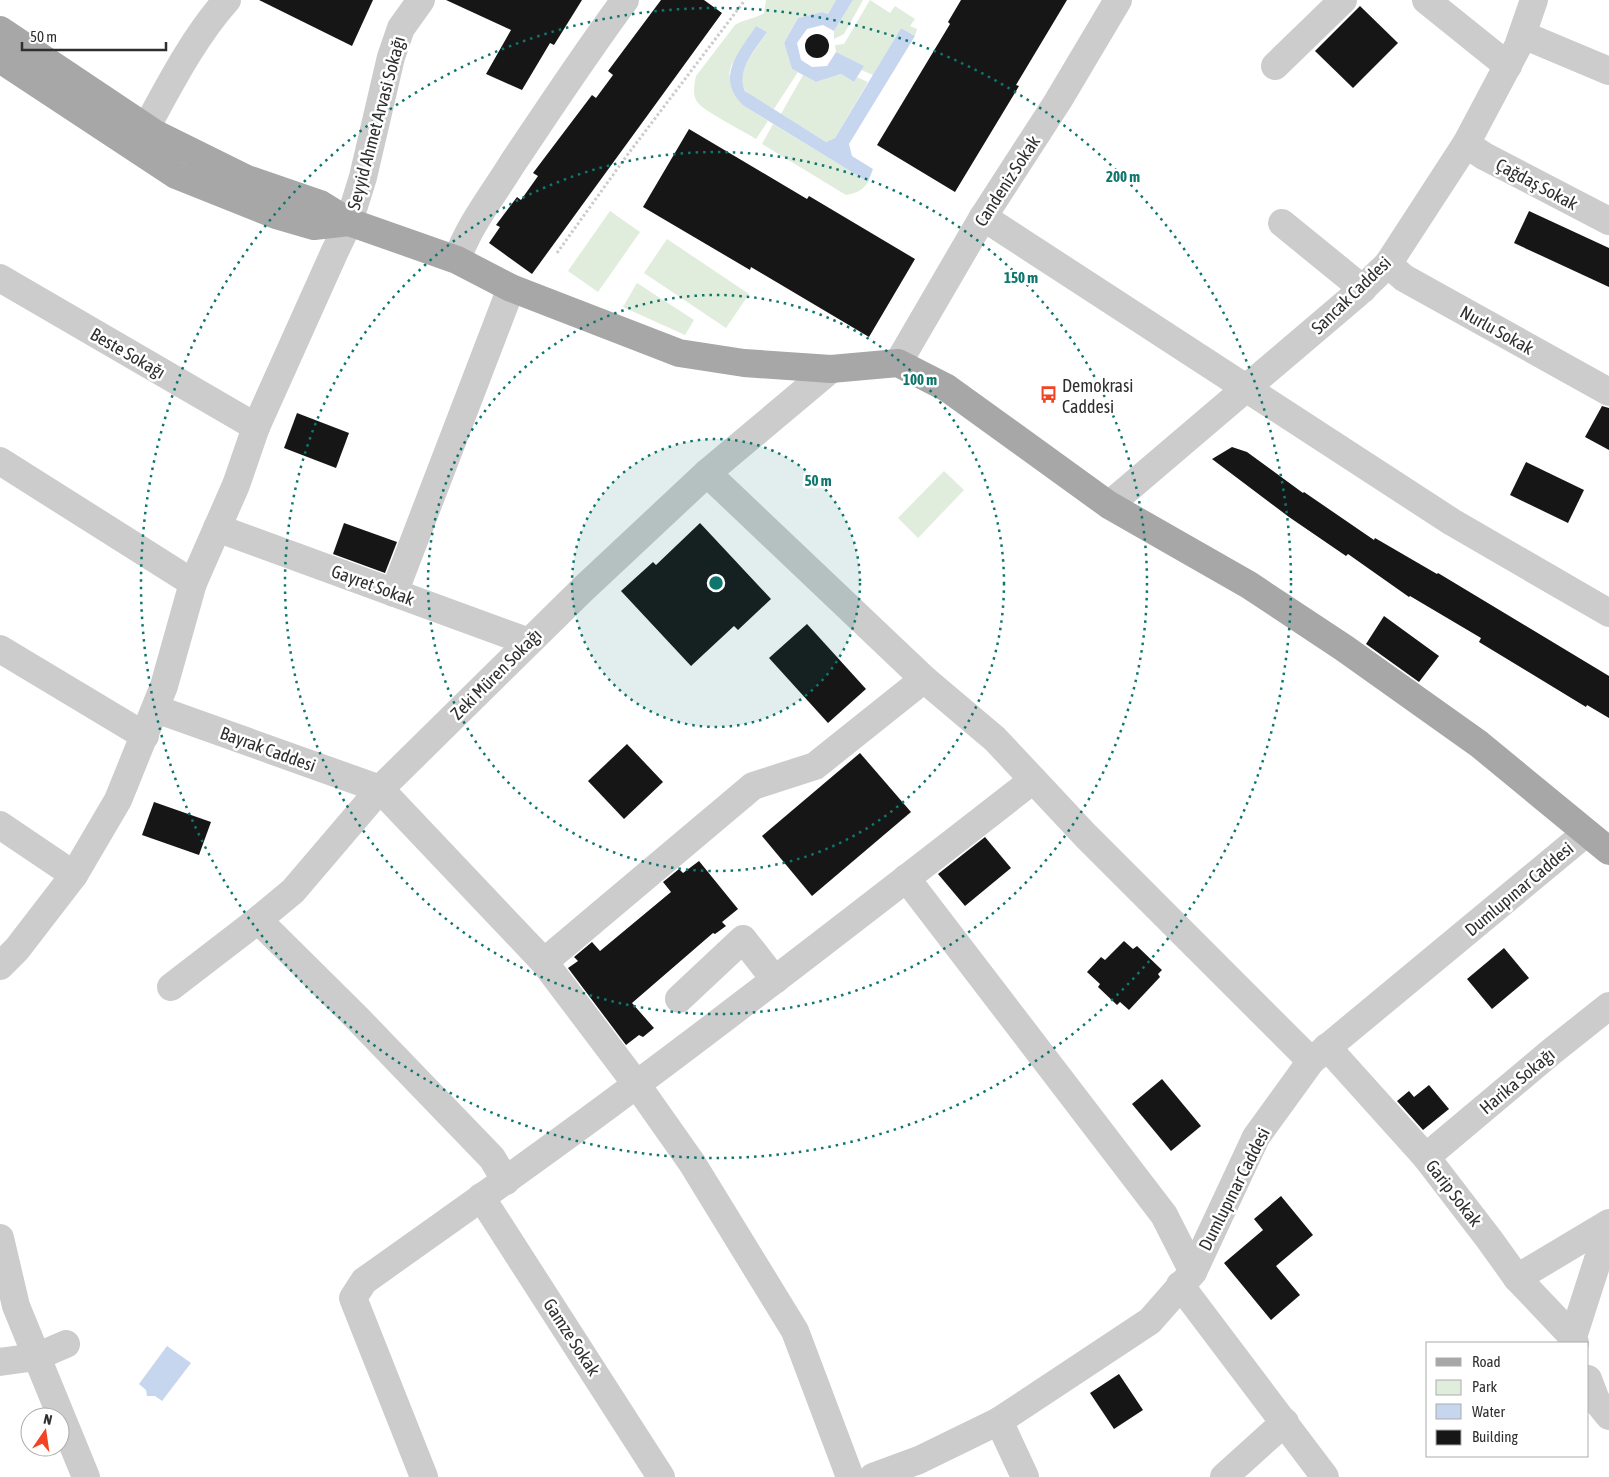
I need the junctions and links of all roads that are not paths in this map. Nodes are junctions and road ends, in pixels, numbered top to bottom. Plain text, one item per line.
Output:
1 (227, 0) edge
2 (421, 0) edge
3 (625, 0) edge
4 (1118, 0) edge
5 (1343, 0) edge
6 (1426, 0) edge
7 (1534, 0) edge
8 (0, 30) edge
9 (1522, 35) junction
10 (0, 59) edge
11 (1275, 66) dead end
12 (1508, 66) junction
13 (1609, 71) edge
14 (146, 128) junction
15 (1466, 144) junction
16 (983, 217) junction
17 (1609, 221) edge
18 (349, 222) junction
19 (1282, 223) dead end
20 (457, 260) junction
21 (1388, 264) junction
22 (0, 278) edge
23 (511, 288) junction
24 (1363, 289) junction
25 (898, 363) junction
26 (831, 369) junction
27 (1247, 389) junction
28 (1609, 392) edge
29 (256, 427) junction
30 (0, 461) edge
31 (707, 473) junction
32 (1109, 505) junction
33 (217, 528) junction
34 (193, 583) junction
35 (394, 593) junction
36 (1609, 613) edge
37 (529, 642) junction
38 (0, 649) edge
39 (924, 678) junction
40 (156, 709) junction
41 (145, 736) junction
42 (1034, 780) junction
43 (380, 789) junction
44 (0, 825) edge
45 (1586, 833) junction
46 (1609, 851) edge
47 (74, 875) junction
48 (906, 878) junction
49 (258, 920) junction
50 (544, 962) junction
51 (0, 966) edge
52 (776, 980) junction
53 (171, 987) dead end
54 (679, 999) dead end
55 (1609, 1006) edge
56 (1319, 1054) junction
57 (637, 1085) junction
58 (1426, 1157) junction
59 (506, 1181) junction
60 (481, 1197) junction
61 (1609, 1224) edge
62 (0, 1238) edge
63 (1187, 1278) junction
64 (1517, 1278) junction
65 (1574, 1340) edge
66 (66, 1344) dead end
67 (36, 1357) junction
68 (0, 1362) edge
69 (1589, 1382) edge
70 (1609, 1416) edge
71 (999, 1421) junction
72 (1285, 1422) junction
73 (86, 1477) edge
74 (424, 1477) edge
75 (661, 1477) edge
76 (869, 1477) edge
77 (1025, 1477) edge
78 (1224, 1477) edge
79 (1325, 1477) edge

1 - 14 street
2 - 18 street, Seyyid Ahmet Arvasi Sokağı
3 - 20 street
4 - 16 street, Candeniz Sokak
5 - 11 street
6 - 12 street
7 - 9 street, Sancak Caddesi
8 - 14 main road
9 - 12 street, Sancak Caddesi
9 - 13 street
10 - 18 main road
12 - 15 street, Sancak Caddesi
14 - 18 main road
15 - 17 street, Çağdaş Sokak
15 - 21 street, Sancak Caddesi
16 - 25 street, Candeniz Sokak
16 - 27 street
18 - 20 main road
18 - 29 street, Seyyid Ahmet Arvasi Sokağı
19 - 24 street
20 - 23 main road
21 - 24 street, Sancak Caddesi
21 - 28 street, Nurlu Sokak
22 - 29 street, Beste Sokağı
23 - 26 main road
23 - 35 street
24 - 27 street, Sancak Caddesi
25 - 26 main road
25 - 32 main road
26 - 31 street, Zeki Müren Sokağı
27 - 32 street, Sancak Caddesi
27 - 36 street
29 - 33 street, Seyyid Ahmet Arvasi Sokağı
30 - 34 street
31 - 37 street, Zeki Müren Sokağı
31 - 39 street, Garip Sokak
32 - 45 main road
33 - 34 street, Seyyid Ahmet Arvasi Sokağı
33 - 35 street, Gayret Sokak
34 - 40 street, Seyyid Ahmet Arvasi Sokağı
35 - 37 street, Gayret Sokak
37 - 43 street, Zeki Müren Sokağı
38 - 41 street
39 - 42 street, Garip Sokak
39 - 50 street
40 - 41 street, Seyyid Ahmet Arvasi Sokağı
40 - 43 street, Bayrak Caddesi
41 - 47 street, Seyyid Ahmet Arvasi Sokağı
42 - 48 street
42 - 56 street, Garip Sokak
43 - 49 street, Zeki Müren Sokağı
43 - 50 street
44 - 47 street
45 - 46 main road
45 - 56 street, Dumlupınar Caddesi
47 - 51 street, Seyyid Ahmet Arvasi Sokağı
48 - 52 street
48 - 63 street
49 - 53 street, Zeki Müren Sokağı
49 - 59 street
50 - 57 street
52 - 54 street
52 - 57 street
55 - 58 street, Harika Sokağı
56 - 58 street, Garip Sokak
56 - 63 street, Dumlupınar Caddesi
57 - 59 street
57 - 76 street
58 - 64 street, Garip Sokak
59 - 60 street
60 - 74 street
60 - 75 street, Gamze Sokak
61 - 64 street
61 - 65 street
62 - 67 street
63 - 71 street, Dumlupınar Caddesi
63 - 72 street
64 - 65 street, Garip Sokak
66 - 67 street
67 - 68 street
67 - 73 street
69 - 70 street
71 - 76 street, Dumlupınar Caddesi
71 - 77 street
72 - 78 street
72 - 79 street

